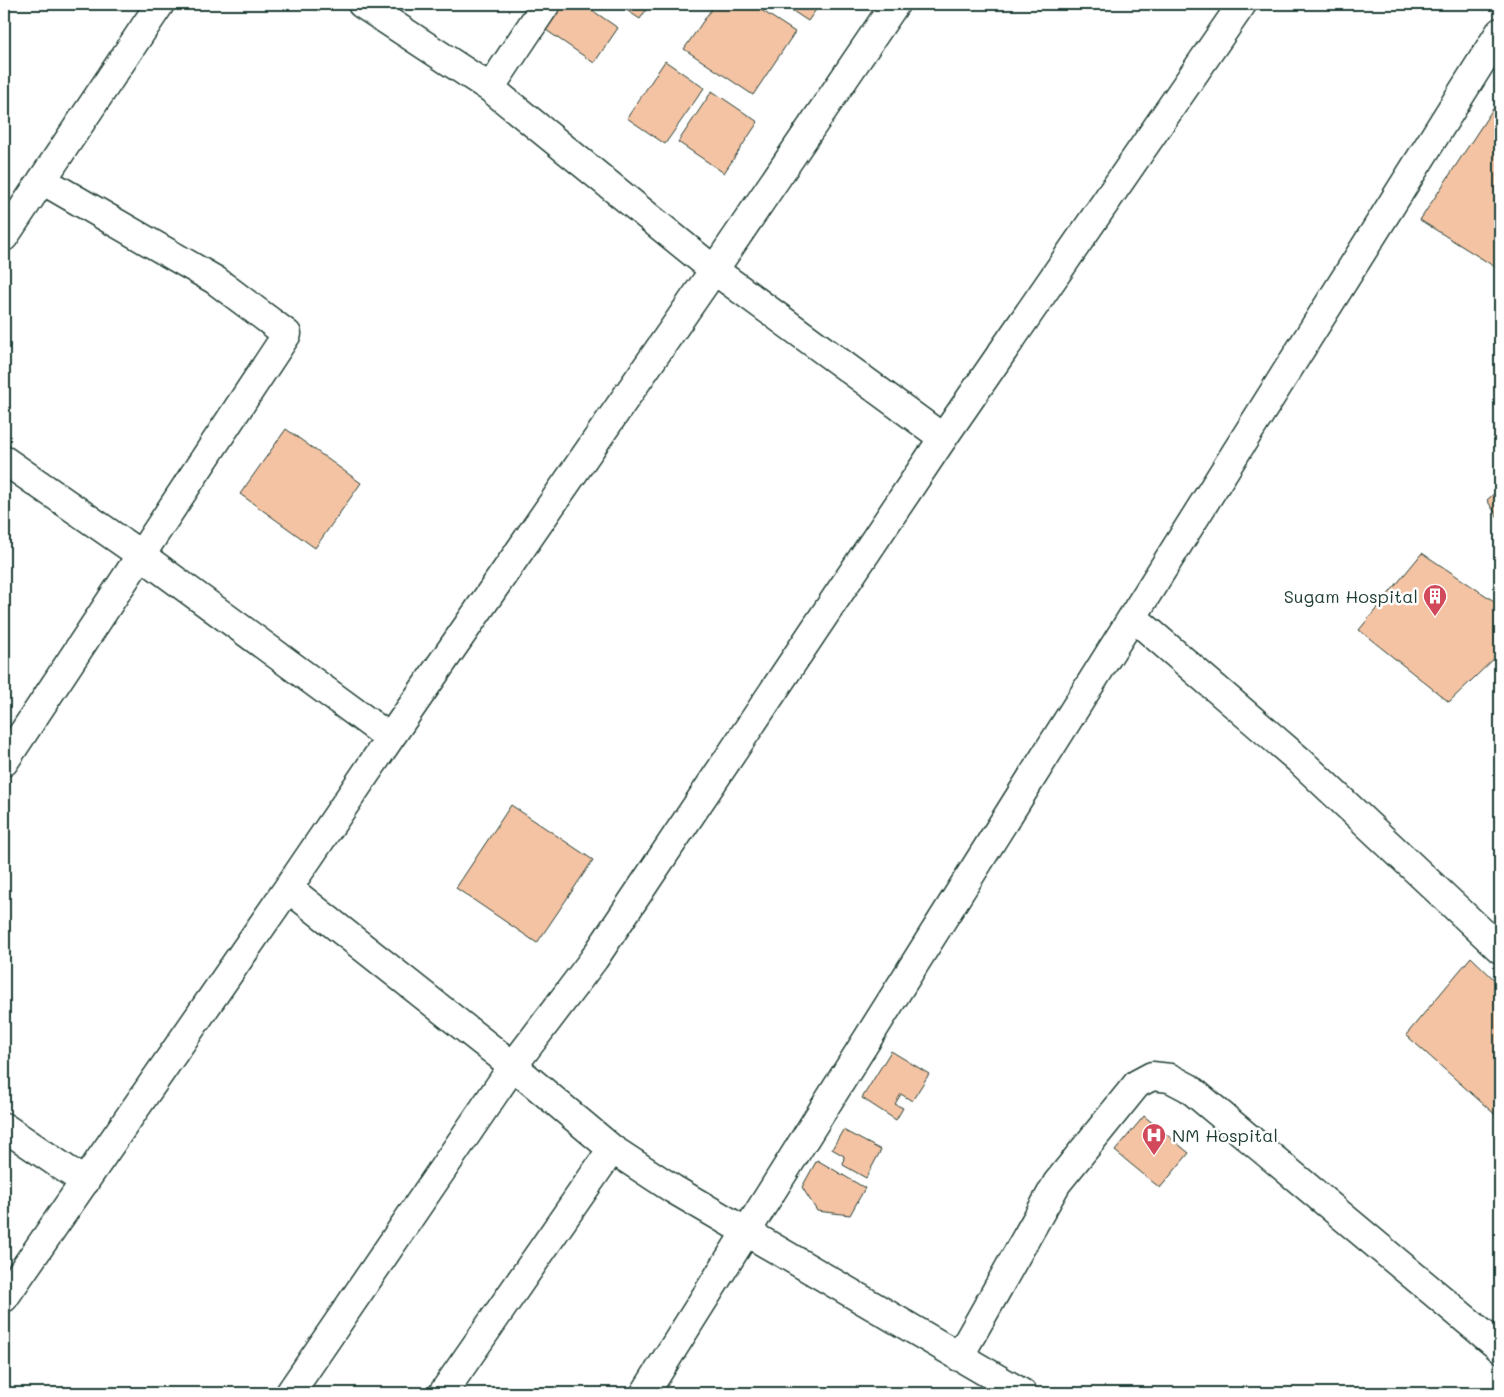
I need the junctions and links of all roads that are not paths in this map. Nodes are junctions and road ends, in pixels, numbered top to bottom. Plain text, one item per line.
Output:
1 (160, 4) edge
2 (362, 4) edge
3 (546, 4) edge
4 (895, 4) edge
5 (1242, 4) edge
6 (1500, 32) edge
7 (490, 88) junction
8 (42, 180) junction
9 (4, 237) edge
10 (714, 270) junction
11 (943, 438) junction
12 (4, 460) edge
13 (141, 554) junction
14 (1133, 617) junction
15 (390, 738) junction
16 (4, 762) edge
17 (288, 888) junction
18 (1500, 948) edge
19 (513, 1066) junction
20 (4, 1127) edge
21 (612, 1149) junction
22 (85, 1182) junction
23 (746, 1233) junction
24 (4, 1298) edge
25 (1500, 1348) edge
26 (959, 1356) junction
27 (290, 1393) edge
28 (443, 1393) edge
29 (645, 1393) edge
30 (1022, 1393) edge

1 - 8 street
2 - 7 street
3 - 7 street
4 - 10 street
5 - 11 street
6 - 14 street
7 - 10 street
8 - 9 street
8 - 13 street
10 - 11 street
10 - 15 street
11 - 19 street
12 - 13 street
13 - 15 street
13 - 16 street
14 - 18 street
14 - 23 street
15 - 17 street
17 - 19 street
17 - 22 street
19 - 21 street
19 - 27 street
20 - 22 street
21 - 23 street
21 - 28 street
22 - 24 street
23 - 26 street
23 - 29 street
25 - 26 street
26 - 30 street

